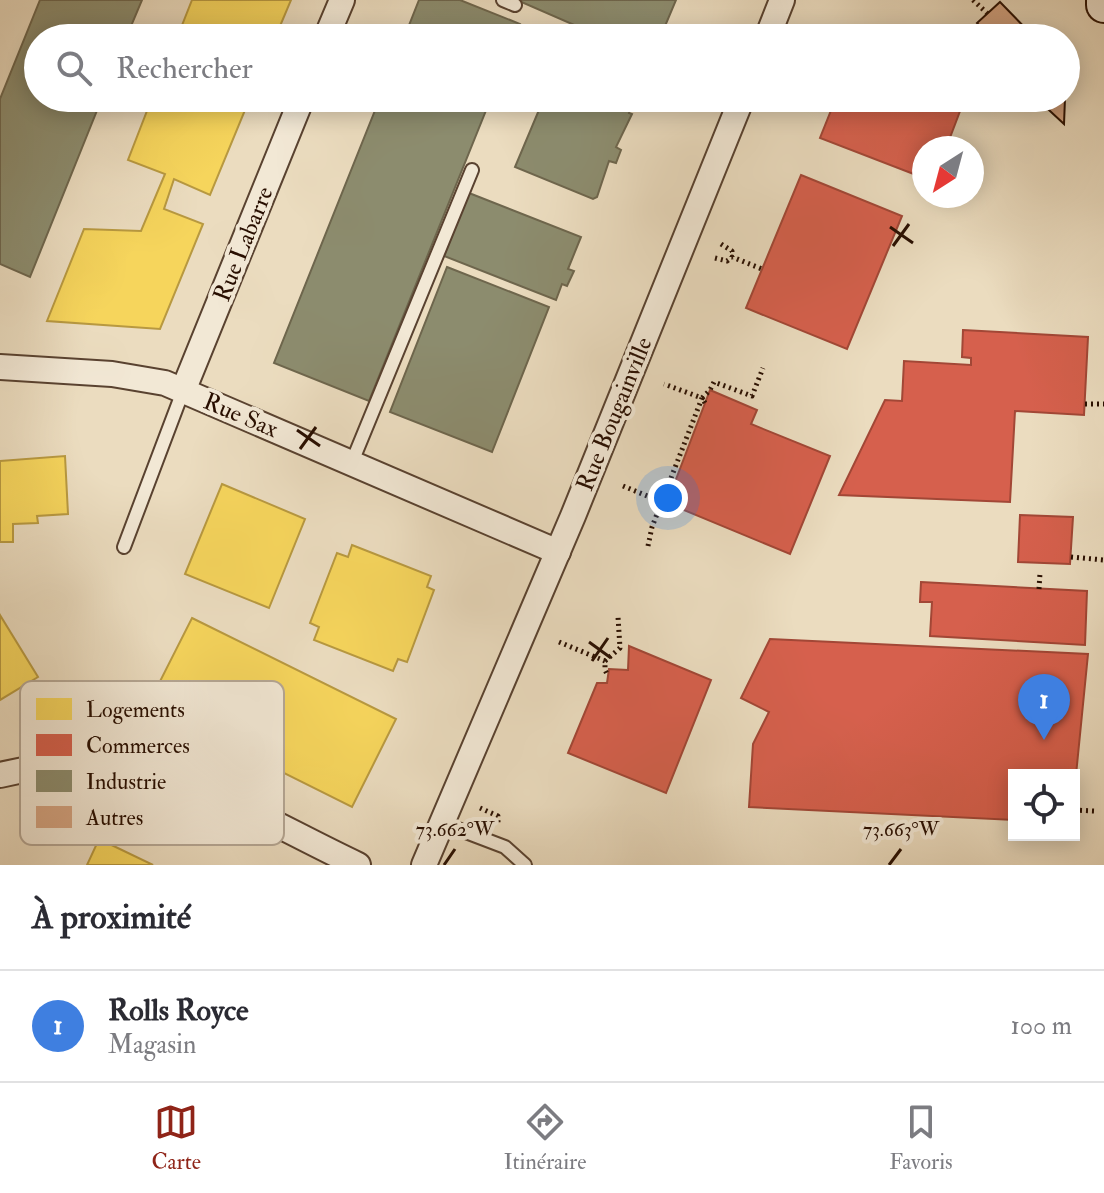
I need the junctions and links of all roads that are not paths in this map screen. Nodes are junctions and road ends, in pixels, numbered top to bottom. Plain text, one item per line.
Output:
1 (342, 0) edge
2 (782, 0) edge
3 (332, 24) edge
4 (773, 24) edge
5 (296, 112) edge
6 (736, 112) edge
7 (472, 170) dead end
8 (0, 367) edge
9 (183, 391) junction
10 (352, 462) junction
11 (124, 547) dead end
12 (558, 552) junction
13 (20, 771) edge
14 (0, 775) edge
15 (442, 823) junction
16 (284, 828) edge
17 (358, 865) edge
18 (424, 865) edge
19 (525, 865) edge

1 - 3 street
2 - 4 street
5 - 9 street, Rue Labarre
6 - 12 street, Rue Bougainville
7 - 10 lane
8 - 9 street, Rue Sax
9 - 10 street, Rue Sax
9 - 11 lane
10 - 12 street, Rue Sax
12 - 15 street, Rue Bougainville
13 - 14 street
15 - 18 street, Rue Bougainville
15 - 19 lane
16 - 17 street

